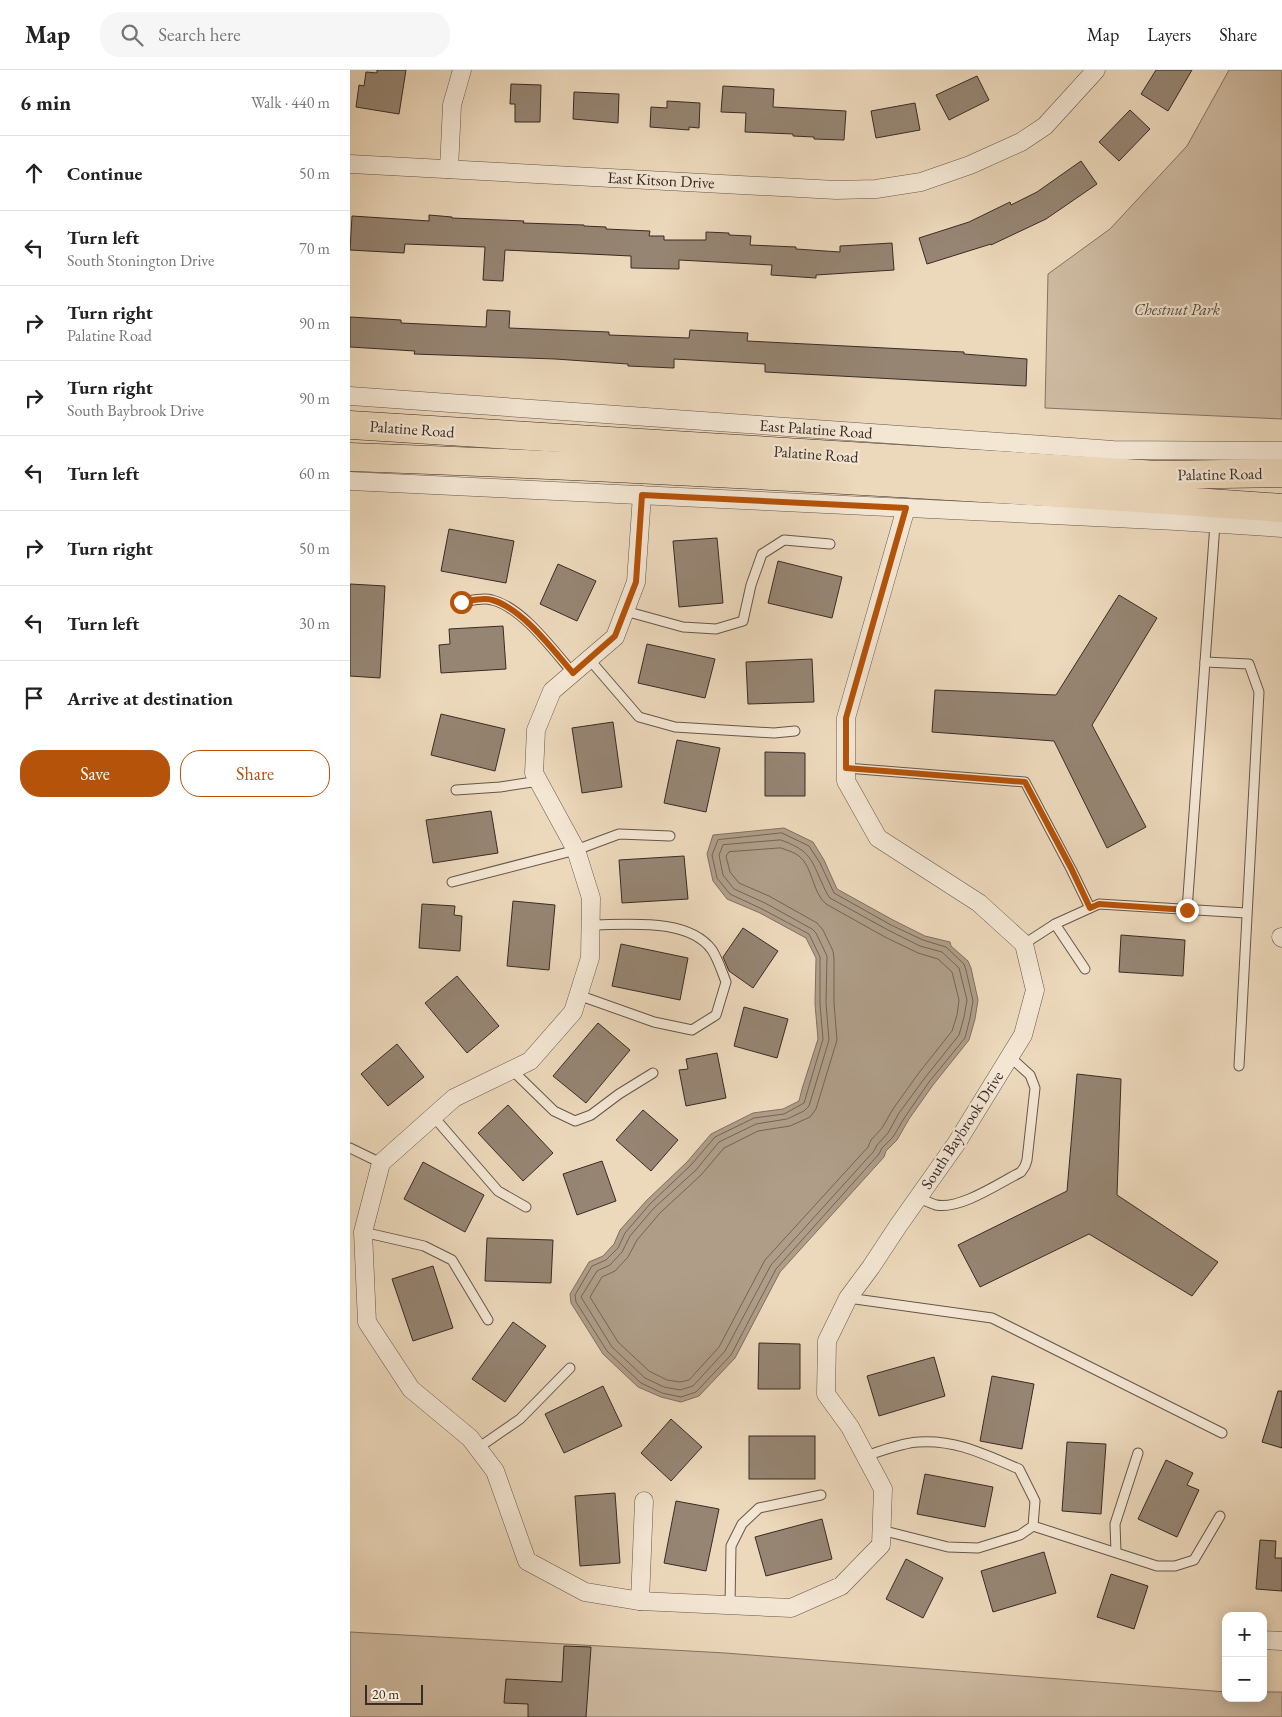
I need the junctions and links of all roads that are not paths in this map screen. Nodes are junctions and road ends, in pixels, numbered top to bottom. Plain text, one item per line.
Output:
1 (1096, 70) edge
2 (460, 73) edge
3 (350, 164) edge
4 (449, 169) junction
5 (350, 396) edge
6 (350, 424) edge
7 (1282, 452) edge
8 (350, 457) edge
9 (1282, 473) edge
10 (350, 481) edge
11 (642, 495) junction
12 (906, 508) junction
13 (1282, 508) edge
14 (1215, 524) junction
15 (1282, 528) edge
16 (830, 544) dead end
17 (461, 602) dead end
18 (625, 612) junction
19 (589, 659) junction
20 (1205, 662) junction
21 (573, 673) junction
22 (795, 731) dead end
23 (846, 768) junction
24 (538, 781) junction
25 (456, 790) dead end
26 (670, 836) dead end
27 (576, 850) junction
28 (452, 882) dead end
29 (1090, 908) junction
30 (1187, 910) junction
31 (1246, 913) junction
32 (1055, 924) junction
33 (591, 926) junction
34 (1024, 944) junction
35 (1085, 969) dead end
36 (578, 995) junction
37 (1010, 1057) junction
38 (1239, 1066) dead end
39 (512, 1070) junction
40 (653, 1073) dead end
41 (433, 1116) junction
42 (350, 1148) edge
43 (381, 1163) junction
44 (918, 1198) junction
45 (526, 1207) dead end
46 (362, 1232) junction
47 (848, 1298) junction
48 (488, 1320) dead end
49 (570, 1368) dead end
50 (1222, 1433) dead end
51 (478, 1448) junction
52 (1138, 1453) dead end
53 (865, 1456) junction
54 (821, 1495) dead end
55 (644, 1500) dead end
56 (1220, 1516) dead end
57 (1033, 1526) junction
58 (881, 1530) junction
59 (1116, 1552) junction
60 (640, 1601) junction
61 (730, 1605) junction
62 (1267, 1640) edge
63 (1282, 1641) edge

1 - 4 street, East Kitson Drive
2 - 4 street
3 - 4 street, East Kitson Drive
5 - 7 street, East Palatine Road
6 - 9 main road, Palatine Road
8 - 13 main road, Palatine Road
10 - 11 street
11 - 12 street
11 - 18 street
12 - 14 street
12 - 23 street
14 - 15 street
14 - 20 lane
16 - 18 lane
17 - 21 lane
18 - 19 street
19 - 21 street
19 - 22 lane
20 - 30 lane
20 - 31 lane
21 - 24 street
23 - 29 lane
23 - 34 street
24 - 25 lane
24 - 27 street
26 - 27 lane
27 - 28 lane
27 - 33 street
29 - 30 lane
29 - 32 lane
30 - 31 lane
31 - 38 lane
32 - 34 lane
32 - 35 lane
33 - 36 street
33 - 36 lane
34 - 37 street, South Baybrook Drive
36 - 39 street
37 - 44 street, South Baybrook Drive
37 - 44 lane
39 - 40 lane
39 - 41 street
41 - 43 street
41 - 45 lane
42 - 43 lane
43 - 46 street, South Baybrook Drive
44 - 47 street, South Baybrook Drive
46 - 48 lane
46 - 51 street, South Baybrook Drive
47 - 50 lane
47 - 53 street, South Baybrook Drive
49 - 51 lane
51 - 60 street, South Baybrook Drive
52 - 59 lane
53 - 57 lane
53 - 58 street, South Baybrook Drive
54 - 61 lane
55 - 60 street
56 - 59 lane
57 - 58 lane
57 - 59 lane
58 - 61 street, South Baybrook Drive
60 - 61 street, South Baybrook Drive
62 - 63 street

